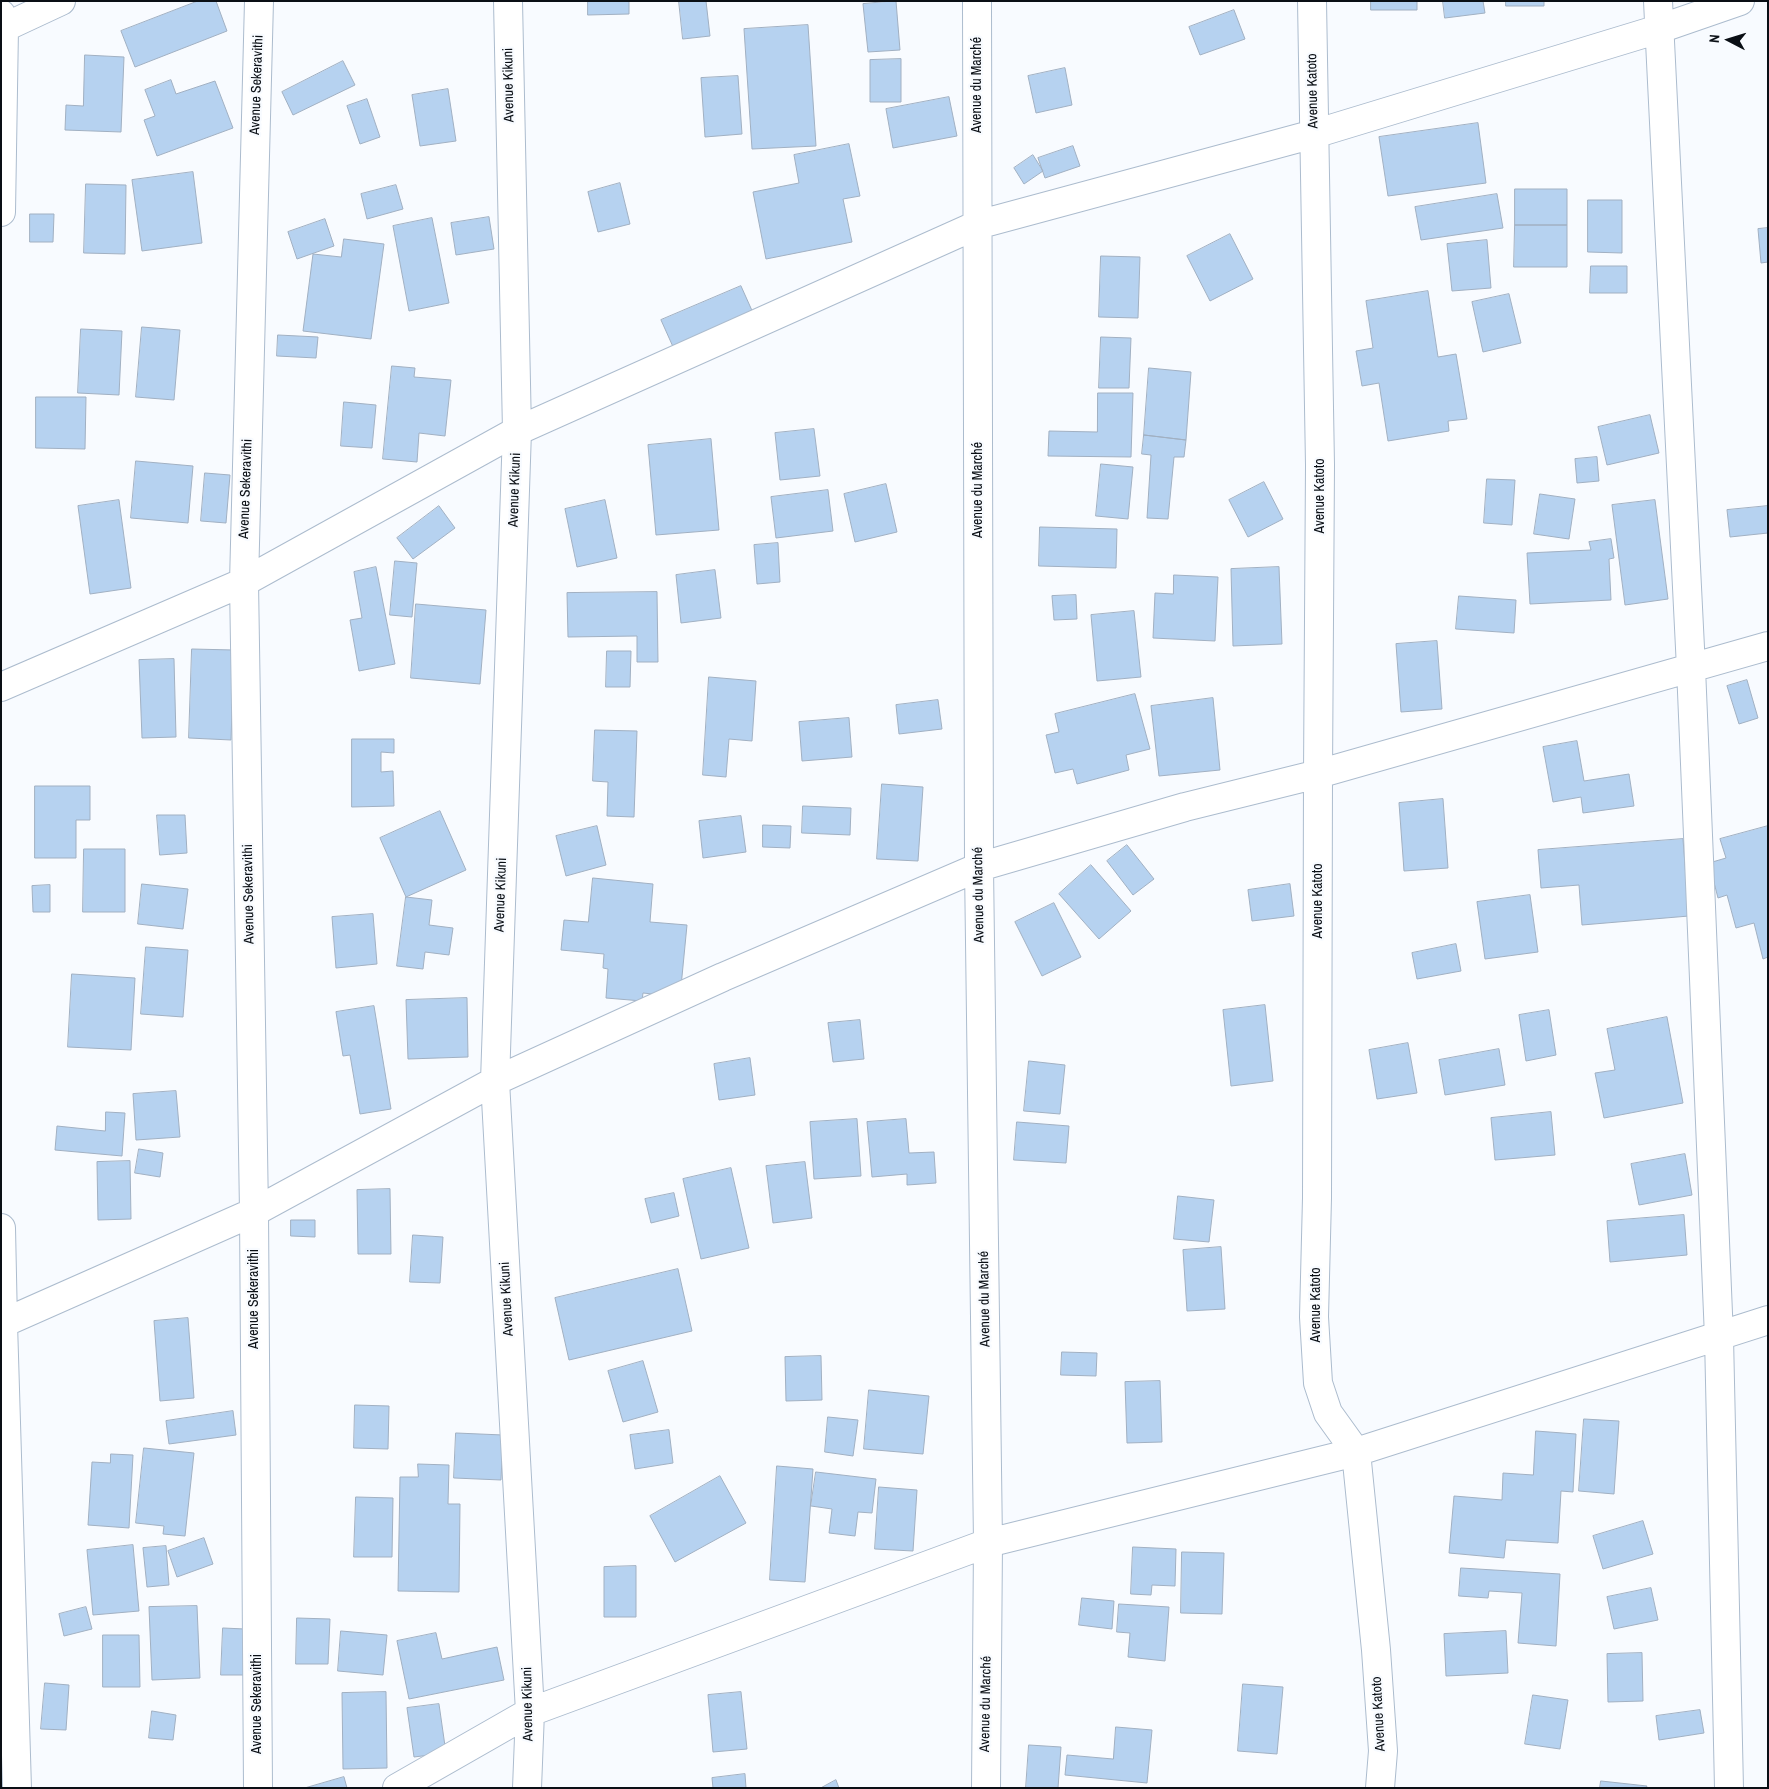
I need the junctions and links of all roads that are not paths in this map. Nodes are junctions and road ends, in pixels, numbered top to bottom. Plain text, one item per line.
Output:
1 (61, 1) edge
2 (259, 1) edge
3 (508, 1) edge
4 (977, 1) edge
5 (1312, 1) edge
6 (1658, 1) edge
7 (1740, 1) edge
8 (2, 24) edge
9 (1659, 29) junction
10 (1314, 134) junction
11 (1, 212) edge
12 (977, 225) junction
13 (517, 431) junction
14 (244, 582) junction
15 (1768, 646) edge
16 (1691, 668) junction
17 (1, 688) edge
18 (1318, 774) junction
19 (979, 867) junction
20 (495, 1081) junction
21 (254, 1212) junction
22 (1, 1228) edge
23 (1768, 1320) edge
24 (2, 1323) edge
25 (1719, 1336) junction
26 (1356, 1452) junction
27 (988, 1543) junction
28 (530, 1712) junction
29 (17, 1788) edge
30 (258, 1788) edge
31 (397, 1788) edge
32 (527, 1788) edge
33 (986, 1788) edge
34 (1380, 1788) edge
35 (1729, 1788) edge

1 - 8 street
2 - 14 street, Avenue Sekeravithi
3 - 13 street, Avenue Kikuni
4 - 12 street, Avenue du Marché
5 - 10 street, Avenue Katoto
6 - 9 street
7 - 9 street
8 - 11 street
9 - 10 street
9 - 16 street
10 - 12 street
10 - 18 street, Avenue Katoto
12 - 13 street
12 - 19 street, Avenue du Marché
13 - 14 street
13 - 20 street, Avenue Kikuni
14 - 17 street
14 - 21 street, Avenue Sekeravithi
15 - 16 street
16 - 18 street
16 - 25 street
18 - 19 street
18 - 26 street, Avenue Katoto
19 - 20 street
19 - 27 street, Avenue du Marché
20 - 21 street
20 - 28 street, Avenue Kikuni
21 - 24 street
21 - 30 street, Avenue Sekeravithi
22 - 24 street
23 - 25 street
24 - 29 street
25 - 26 street
25 - 35 street
26 - 27 street
26 - 34 street, Avenue Katoto
27 - 28 street
27 - 33 street, Avenue du Marché
28 - 31 street
28 - 32 street, Avenue Kikuni

